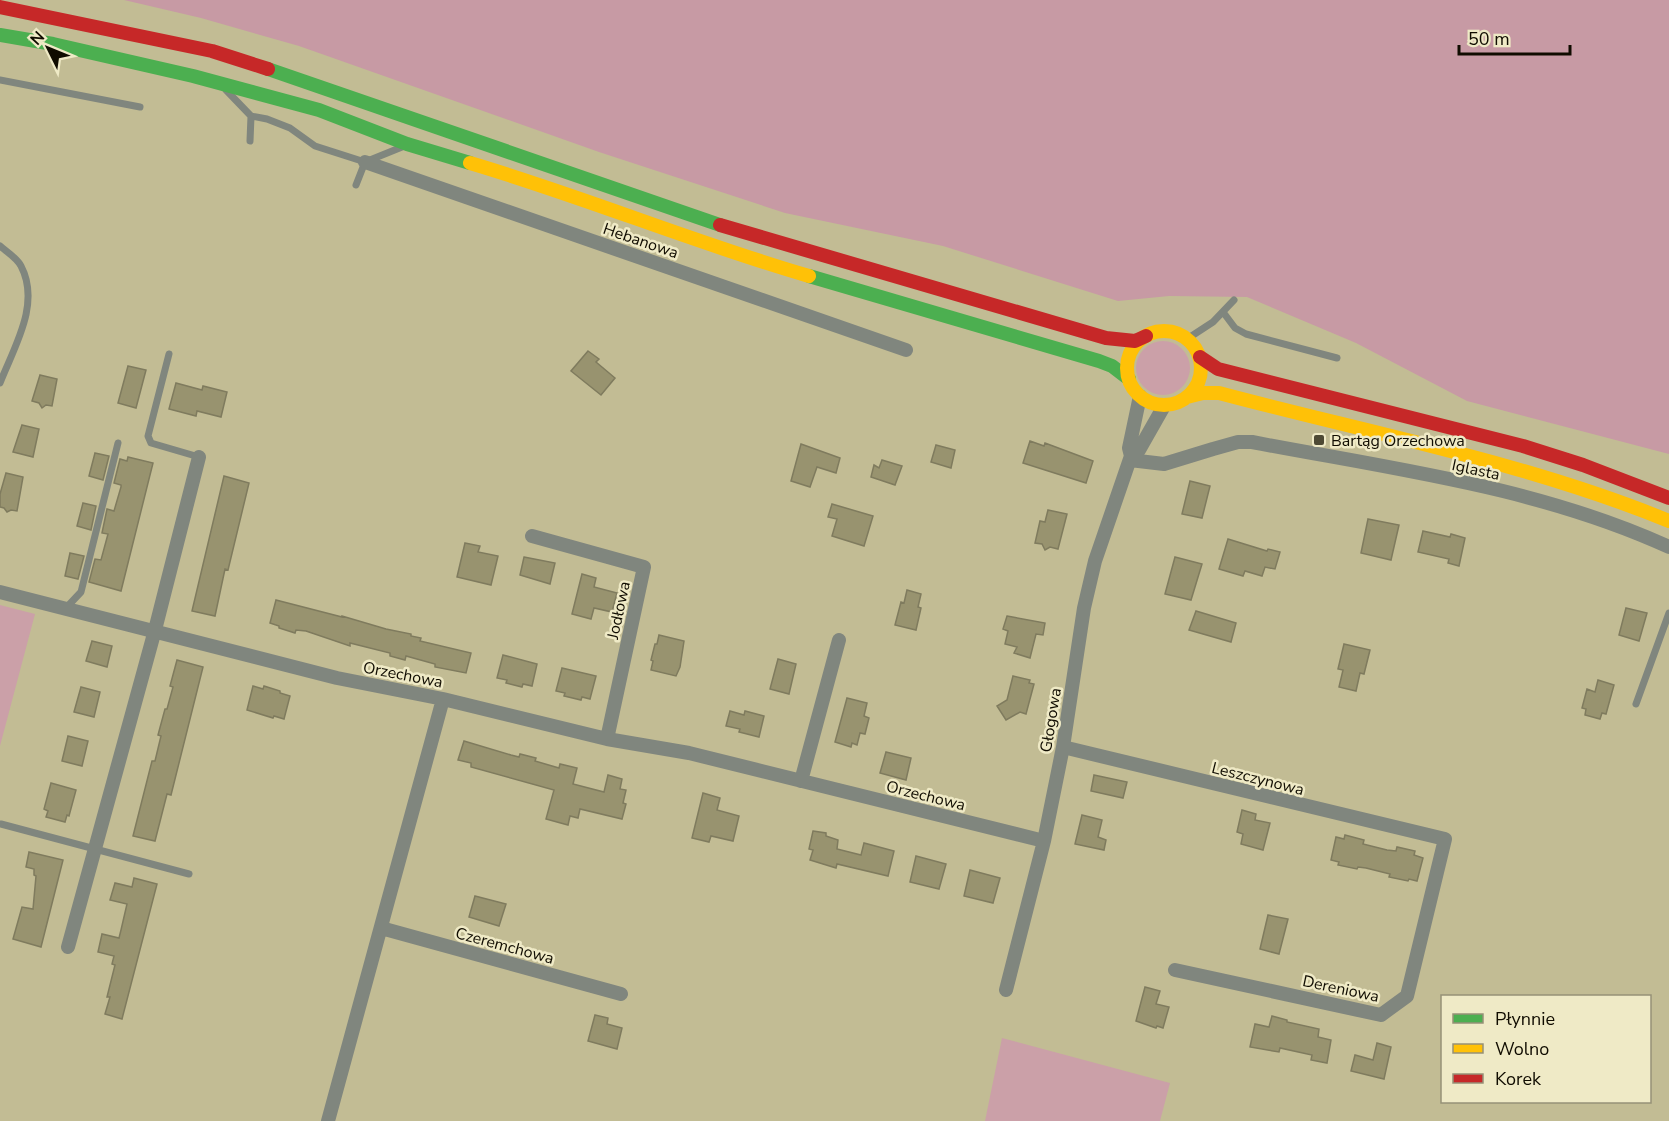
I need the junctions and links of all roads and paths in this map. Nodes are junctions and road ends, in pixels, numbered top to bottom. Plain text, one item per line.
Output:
1 (0, 7) edge
2 (0, 35) edge
3 (0, 80) edge
4 (220, 84) junction
5 (140, 107) dead end
6 (251, 116) junction
7 (250, 141) dead end
8 (407, 144) junction
9 (365, 162) junction
10 (356, 185) dead end
11 (0, 246) edge
12 (1234, 300) dead end
13 (1223, 312) junction
14 (1146, 336) junction
15 (1187, 339) junction
16 (906, 350) dead end
17 (169, 354) dead end
18 (1200, 357) junction
19 (1337, 358) dead end
20 (1129, 379) junction
21 (0, 383) edge
22 (1140, 396) junction
23 (1187, 398) junction
24 (1164, 406) junction
25 (118, 443) dead end
26 (199, 457) joint
27 (1131, 458) junction
28 (1669, 498) edge
29 (1669, 521) edge
30 (532, 536) dead end
31 (1669, 548) edge
32 (0, 592) edge
33 (65, 609) junction
34 (1669, 613) edge
35 (155, 630) junction
36 (839, 640) dead end
37 (443, 699) junction
38 (1636, 704) dead end
39 (608, 739) junction
40 (1063, 747) junction
41 (801, 781) junction
42 (1, 824) edge
43 (1445, 839) joint
44 (1044, 841) junction
45 (94, 848) junction
46 (189, 874) dead end
47 (381, 928) junction
48 (68, 947) dead end
49 (1175, 970) dead end
50 (1006, 990) dead end
51 (621, 994) dead end
52 (328, 1121) edge

1 - 14 main road
2 - 4 main road
3 - 5 lane
4 - 6 lane
4 - 8 main road
6 - 7 lane
6 - 9 lane
8 - 9 lane
8 - 20 main road
9 - 10 lane
9 - 16 street, Hebanowa
11 - 21 lane
12 - 13 lane
13 - 15 lane
13 - 19 lane
14 - 15 main road
14 - 20 main road
15 - 18 main road
17 - 26 lane
18 - 23 main road
18 - 28 main road
20 - 22 main road
22 - 24 main road
22 - 27 street, Głogowa
23 - 24 main road
23 - 29 main road
24 - 27 street, Głogowa
25 - 33 lane
26 - 35 street
27 - 31 street, Iglasta
27 - 40 street, Głogowa
30 - 39 street, Jodłowa
32 - 33 street, Orzechowa
33 - 35 street, Orzechowa
34 - 38 lane
35 - 37 street, Orzechowa
35 - 45 street
36 - 41 street
37 - 39 street, Orzechowa
37 - 47 street
39 - 41 street, Orzechowa
40 - 43 street, Leszczynowa
40 - 44 street, Głogowa
41 - 44 street, Orzechowa
42 - 45 lane
43 - 49 street, Dereniowa
44 - 50 street, Głogowa
45 - 46 lane
45 - 48 street
47 - 51 street, Czeremchowa
47 - 52 street

